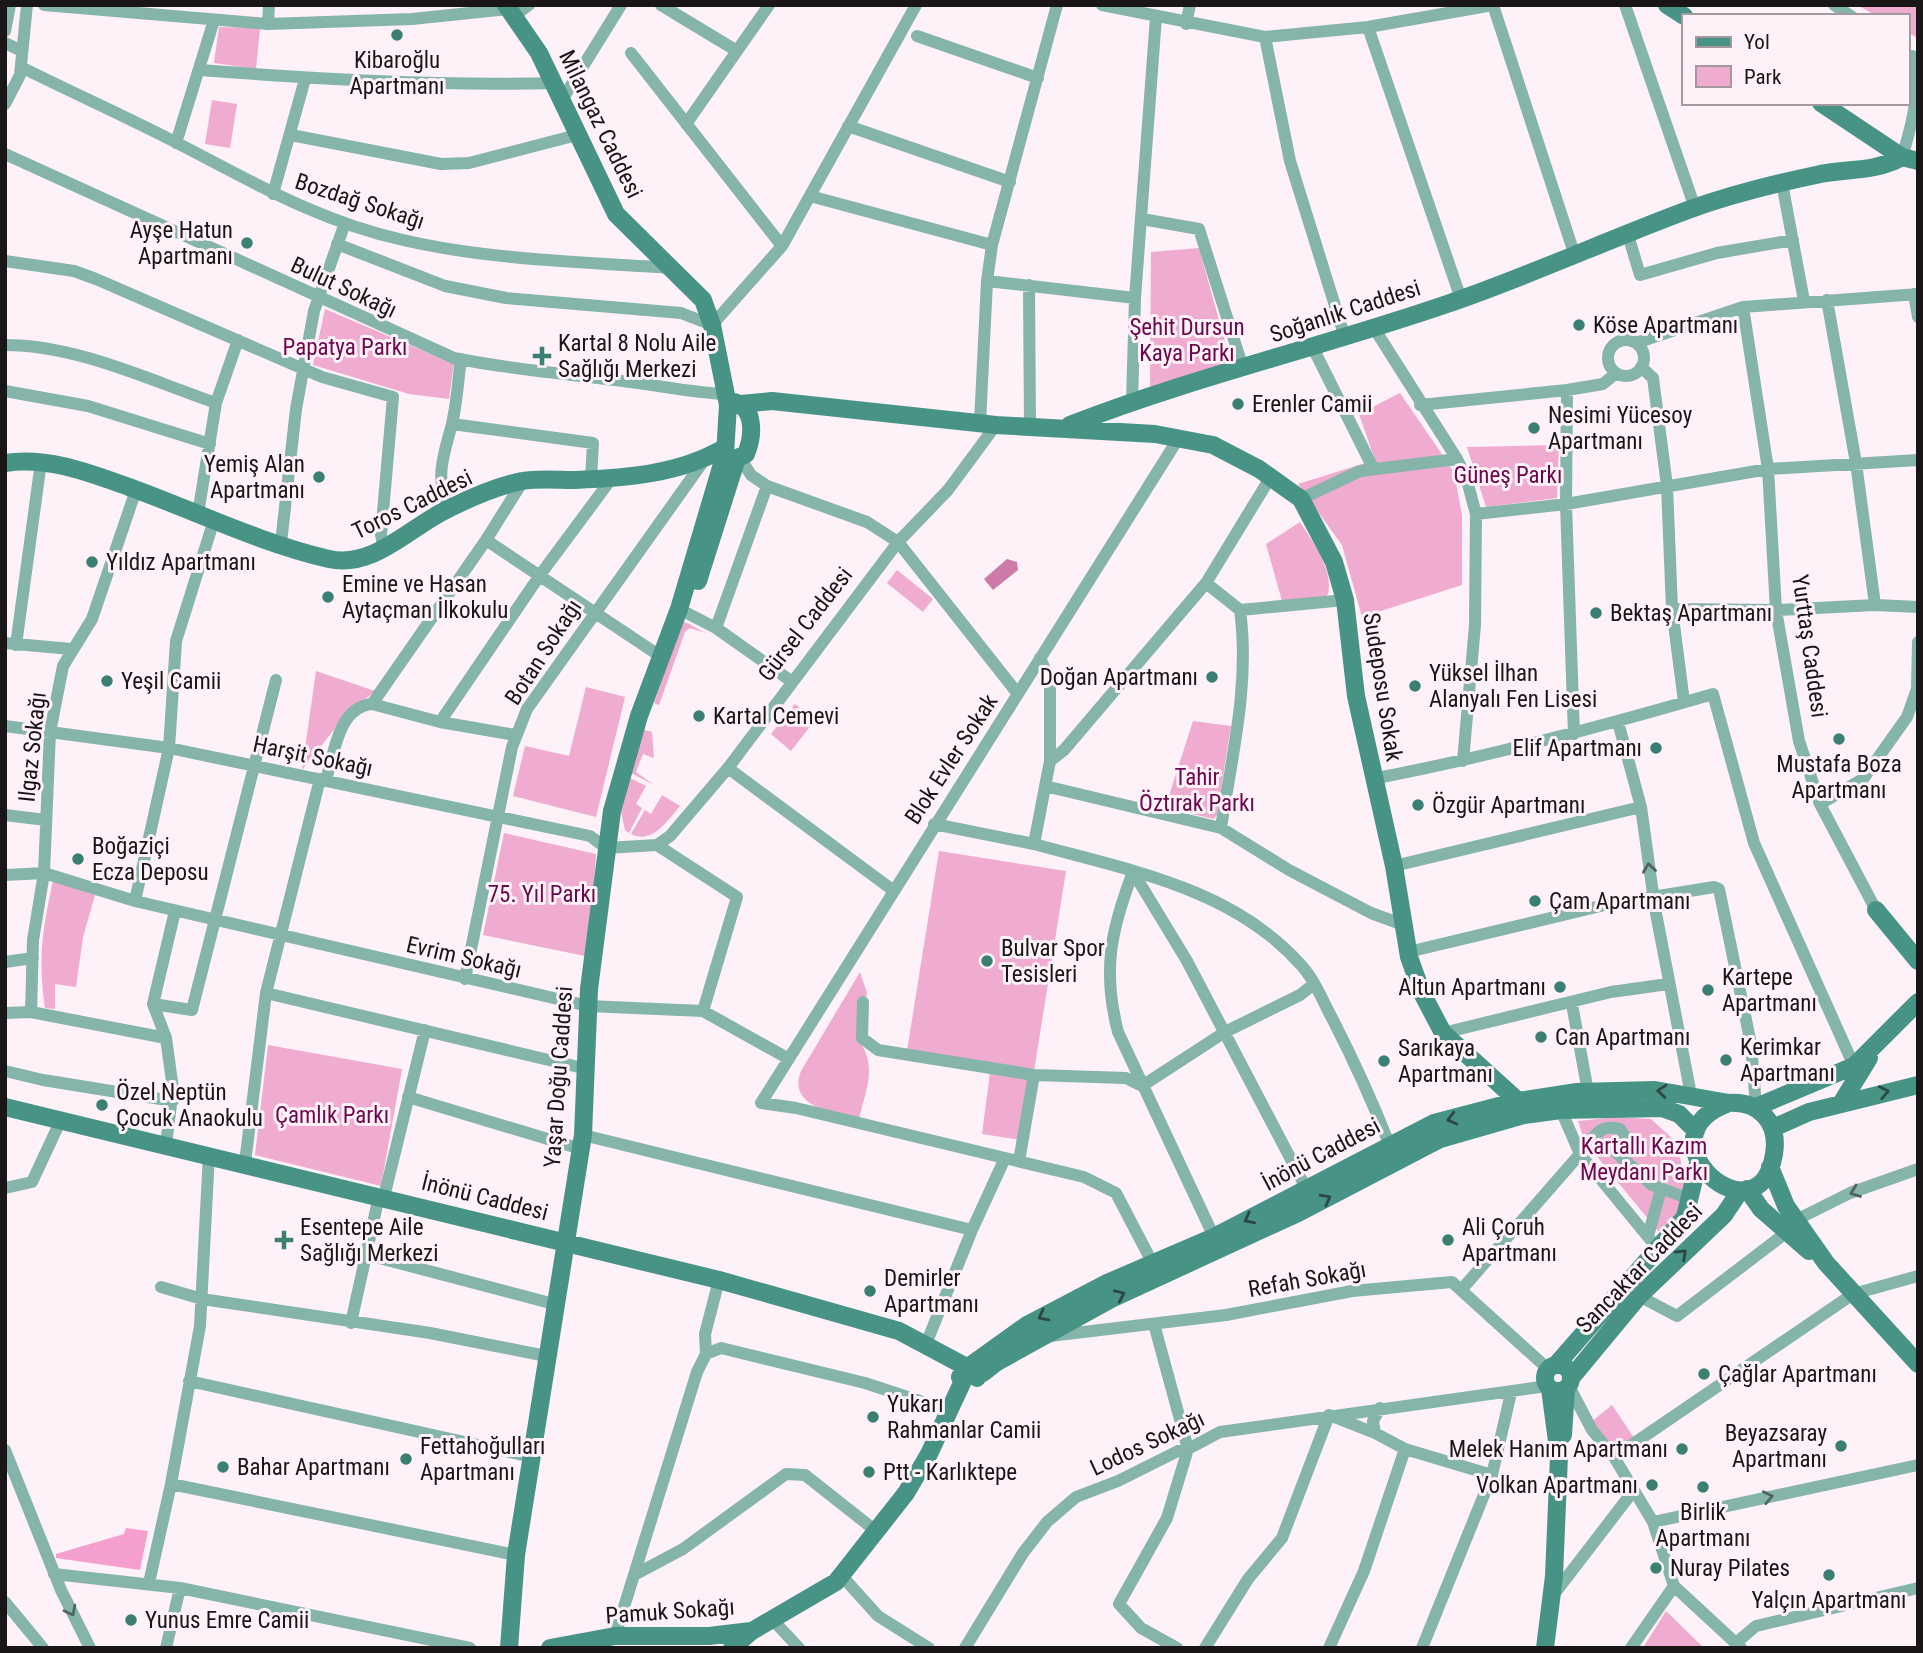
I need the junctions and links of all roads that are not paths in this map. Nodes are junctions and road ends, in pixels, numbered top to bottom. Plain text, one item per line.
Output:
1 (10, 5) edge
2 (27, 5) edge
3 (44, 5) edge
4 (269, 5) edge
5 (529, 5) edge
6 (621, 5) edge
7 (661, 5) edge
8 (769, 5) edge
9 (916, 5) edge
10 (1057, 5) edge
11 (1102, 5) edge
12 (1190, 5) edge
13 (1493, 5) edge
14 (1625, 5) edge
15 (1667, 5) edge
16 (91, 8) edge
17 (509, 10) edge
18 (154, 11) edge
19 (1682, 15) edge
20 (1156, 17) junction
21 (214, 20) junction
22 (268, 24) junction
23 (1186, 24) junction
24 (1368, 27) junction
25 (5, 31) edge
26 (917, 36) dead end
27 (1265, 37) junction
28 (5, 43) edge
29 (22, 51) junction
30 (737, 51) junction
31 (631, 53) dead end
32 (1912, 54) edge
33 (21, 67) junction
34 (201, 70) junction
35 (1038, 78) junction
36 (305, 79) junction
37 (554, 83) junction
38 (562, 100) junction
39 (5, 104) edge
40 (1824, 105) edge
41 (686, 124) junction
42 (848, 126) junction
43 (291, 135) junction
44 (577, 135) junction
45 (176, 143) junction
46 (5, 154) edge
47 (1910, 159) edge
48 (1010, 181) junction
49 (1782, 183) junction
50 (273, 194) junction
51 (810, 196) junction
52 (1695, 208) junction
53 (1142, 219) junction
54 (345, 223) junction
55 (1628, 235) junction
56 (1793, 240) junction
57 (337, 244) junction
58 (992, 245) junction
59 (782, 246) junction
60 (1575, 256) junction
61 (5, 261) edge
62 (674, 268) junction
63 (987, 281) junction
64 (1028, 285) junction
65 (1916, 294) edge
66 (318, 298) junction
67 (1135, 298) junction
68 (1461, 299) junction
69 (1827, 300) junction
70 (1804, 302) junction
71 (1742, 307) junction
72 (1918, 317) edge
73 (712, 325) junction
74 (1374, 328) junction
75 (1345, 338) junction
76 (238, 340) junction
77 (1636, 343) junction
78 (5, 345) edge
79 (1313, 348) junction
80 (461, 359) junction
81 (1641, 367) junction
82 (1243, 368) junction
83 (303, 369) junction
84 (1616, 373) junction
85 (1567, 390) junction
86 (5, 391) edge
87 (1132, 401) junction
88 (216, 403) junction
89 (736, 404) junction
90 (1420, 405) junction
91 (452, 424) junction
92 (988, 424) junction
93 (1030, 426) junction
94 (1063, 428) junction
95 (1178, 439) junction
96 (210, 444) junction
97 (732, 455) junction
98 (705, 459) junction
99 (1457, 459) junction
100 (1918, 460) edge
101 (41, 462) junction
102 (5, 463) edge
103 (1856, 463) junction
104 (1373, 468) junction
105 (1768, 468) junction
106 (612, 478) junction
107 (1270, 478) junction
108 (590, 479) junction
109 (523, 481) junction
110 (768, 486) junction
111 (1667, 486) junction
112 (136, 490) junction
113 (1301, 499) junction
114 (1566, 504) junction
115 (449, 508) junction
116 (1476, 514) junction
117 (206, 517) junction
118 (486, 540) junction
119 (898, 542) junction
120 (281, 543) junction
121 (384, 549) junction
122 (540, 575) junction
123 (1206, 583) junction
124 (1345, 600) junction
125 (1875, 605) junction
126 (1918, 607) edge
127 (678, 609) junction
128 (1240, 610) junction
129 (1672, 610) junction
130 (1776, 610) junction
131 (594, 611) junction
132 (716, 628) junction
133 (1918, 642) edge
134 (11, 644) edge
135 (71, 649) junction
136 (660, 656) junction
137 (1040, 659) junction
138 (276, 680) dead end
139 (790, 681) junction
140 (1018, 694) junction
141 (1684, 702) junction
142 (372, 704) junction
143 (440, 722) junction
144 (1618, 722) junction
145 (5, 726) edge
146 (50, 732) junction
147 (1574, 734) junction
148 (515, 735) junction
149 (169, 748) junction
150 (1049, 761) junction
151 (1462, 761) junction
152 (255, 766) junction
153 (728, 768) junction
154 (1372, 779) junction
155 (323, 780) junction
156 (1045, 786) junction
157 (1820, 804) junction
158 (1641, 807) junction
159 (5, 815) edge
160 (497, 816) junction
161 (46, 820) junction
162 (934, 824) junction
163 (1221, 828) junction
164 (1034, 844) junction
165 (657, 845) junction
166 (606, 848) junction
167 (1394, 866) junction
168 (1133, 872) junction
169 (44, 873) junction
170 (5, 875) edge
171 (894, 891) junction
172 (1653, 898) junction
173 (135, 901) junction
174 (1876, 910) joint
175 (175, 911) junction
176 (214, 919) junction
177 (1401, 924) junction
178 (280, 935) junction
179 (1408, 952) junction
180 (33, 958) junction
181 (1918, 961) edge
182 (5, 962) edge
183 (465, 979) junction
184 (1314, 984) junction
185 (1668, 984) junction
186 (267, 993) junction
187 (863, 1002) dead end
188 (1918, 1002) edge
189 (153, 1003) junction
190 (1572, 1004) junction
191 (588, 1006) junction
192 (703, 1011) junction
193 (31, 1012) junction
194 (5, 1013) edge
195 (425, 1030) junction
196 (1225, 1032) junction
197 (1443, 1033) junction
198 (166, 1038) junction
199 (1877, 1046) junction
200 (789, 1059) junction
201 (1854, 1066) junction
202 (587, 1069) junction
203 (5, 1071) edge
204 (1034, 1075) junction
205 (1142, 1086) junction
206 (1918, 1086) edge
207 (1588, 1091) junction
208 (1691, 1094) junction
209 (408, 1097) junction
210 (173, 1101) junction
211 (1842, 1102) junction
212 (1728, 1103) junction
213 (5, 1107) edge
214 (1756, 1107) junction
215 (1521, 1108) junction
216 (1561, 1110) junction
217 (60, 1122) junction
218 (1773, 1128) junction
219 (1696, 1131) junction
220 (582, 1142) junction
221 (166, 1144) junction
222 (1390, 1146) junction
223 (209, 1154) junction
224 (1580, 1154) junction
225 (1622, 1156) dead end
226 (1005, 1158) junction
227 (1019, 1161) junction
228 (245, 1163) junction
229 (1698, 1163) junction
230 (1770, 1167) junction
231 (1918, 1169) edge
232 (5, 1188) edge
233 (1661, 1189) junction
234 (1307, 1190) junction
235 (1744, 1190) junction
236 (381, 1196) junction
237 (1688, 1198) dead end
238 (1791, 1226) junction
239 (972, 1230) junction
240 (1214, 1237) junction
241 (564, 1241) junction
242 (1653, 1243) junction
243 (368, 1255) junction
244 (1153, 1264) junction
245 (1918, 1276) edge
246 (719, 1280) junction
247 (161, 1287) dead end
248 (1462, 1289) junction
249 (1853, 1294) junction
250 (1639, 1296) junction
251 (202, 1299) junction
252 (554, 1304) junction
253 (351, 1324) junction
254 (1154, 1324) junction
255 (1042, 1336) junction
256 (926, 1343) junction
257 (706, 1354) junction
258 (546, 1356) junction
259 (1918, 1364) edge
260 (967, 1378) junction
261 (1558, 1380) junction
262 (189, 1381) junction
263 (1511, 1393) junction
264 (1380, 1408) junction
265 (950, 1411) junction
266 (1328, 1415) junction
267 (1375, 1433) junction
268 (1188, 1449) junction
269 (5, 1450) edge
270 (1405, 1450) junction
271 (531, 1457) junction
272 (1614, 1457) junction
273 (1918, 1465) edge
274 (1492, 1475) junction
275 (171, 1484) junction
276 (1634, 1490) junction
277 (1653, 1522) junction
278 (876, 1531) junction
279 (516, 1555) junction
280 (54, 1574) junction
281 (636, 1574) junction
282 (841, 1575) junction
283 (149, 1583) junction
284 (1674, 1586) junction
285 (180, 1588) junction
286 (1918, 1588) edge
287 (1551, 1599) junction
288 (5, 1602) edge
289 (772, 1619) junction
290 (752, 1630) junction
291 (615, 1636) junction
292 (905, 1642) edge
293 (1738, 1646) edge
294 (43, 1648) edge
295 (90, 1648) edge
296 (166, 1648) edge
297 (470, 1648) edge
298 (509, 1648) edge
299 (550, 1648) edge
300 (733, 1648) edge
301 (799, 1648) edge
302 (929, 1648) edge
303 (965, 1648) edge
304 (1177, 1648) edge
305 (1205, 1648) edge
306 (1329, 1648) edge
307 (1422, 1648) edge
308 (1545, 1648) edge
309 (1631, 1648) edge

1 - 25 street
2 - 29 street
3 - 16 street
4 - 22 street
5 - 17 street
6 - 38 street
7 - 30 street
8 - 30 street
9 - 42 street
10 - 35 street
11 - 20 street
12 - 23 street
13 - 24 street
13 - 60 street
14 - 52 street
15 - 19 street
16 - 18 street
17 - 22 street
17 - 37 street, Milangaz Caddesi
18 - 21 street
20 - 23 street
20 - 53 street
21 - 22 street
21 - 34 street
23 - 27 street
24 - 27 street
24 - 68 street
26 - 35 street
27 - 75 street
28 - 29 street
29 - 33 street
30 - 41 street
31 - 41 street
32 - 47 street
33 - 39 street
33 - 45 street, Bozdağ Sokağı
34 - 36 street
34 - 45 street
35 - 48 street
36 - 37 street
36 - 43 street
37 - 38 street, Milangaz Caddesi
38 - 44 street, Milangaz Caddesi
40 - 47 street
41 - 59 street
42 - 48 street
42 - 51 street
43 - 44 street
43 - 50 street
44 - 62 street, Milangaz Caddesi
45 - 50 street, Bozdağ Sokağı
46 - 66 street, Bulut Sokağı
47 - 49 street, Soğanlık Caddesi
48 - 58 street
49 - 52 street, Soğanlık Caddesi
49 - 56 street
50 - 54 street, Bozdağ Sokağı
51 - 58 street
51 - 59 street
52 - 55 street, Soğanlık Caddesi
53 - 67 street
53 - 82 street
54 - 57 street
54 - 62 street, Bozdağ Sokağı
55 - 56 street
55 - 60 street, Soğanlık Caddesi
56 - 70 street
57 - 66 street
57 - 73 street
58 - 63 street
59 - 73 street
60 - 68 street, Soğanlık Caddesi
61 - 76 street
62 - 73 street, Milangaz Caddesi
63 - 64 street
63 - 92 street
64 - 67 street
64 - 93 street
65 - 69 street
65 - 72 street
66 - 80 street, Bulut Sokağı
66 - 83 street
67 - 87 street
68 - 74 street, Soğanlık Caddesi
69 - 70 street
69 - 103 street
70 - 71 street
71 - 77 street
71 - 105 street, Yurttaş Caddesi
73 - 89 street, Milangaz Caddesi
74 - 75 street, Soğanlık Caddesi
74 - 90 street
75 - 79 street, Soğanlık Caddesi
76 - 83 street
76 - 88 street
77 - 81 street
77 - 84 street
78 - 88 street
79 - 82 street, Soğanlık Caddesi
79 - 104 street
80 - 89 street, Bulut Sokağı
80 - 91 street
81 - 84 street
81 - 111 street
82 - 87 street, Soğanlık Caddesi
83 - 120 street
83 - 121 street
84 - 85 street
85 - 90 street
85 - 114 street
86 - 96 street
87 - 94 street, Soğanlık Caddesi
88 - 96 street
89 - 92 street, Soğanlık Caddesi
89 - 97 street
89 - 97 street
90 - 99 street
91 - 108 street
91 - 115 street
92 - 93 street, Soğanlık Caddesi
92 - 119 street, Gürsel Caddesi
93 - 94 street, Soğanlık Caddesi
94 - 95 street, Sudeposu Sokak
95 - 107 street, Sudeposu Sokak
95 - 137 street, Blok Evler Sokak
96 - 117 street
97 - 98 street, Toros Caddesi
97 - 110 street
97 - 127 street, Yaşar Doğu Caddesi
98 - 106 street, Toros Caddesi
98 - 131 street, Botan Sokağı
99 - 104 street
99 - 116 street
100 - 103 street
101 - 102 street, Toros Caddesi
101 - 112 street, Toros Caddesi
101 - 134 street
103 - 105 street
103 - 125 street
104 - 113 street
105 - 111 street
105 - 130 street, Yurttaş Caddesi
106 - 108 street, Toros Caddesi
106 - 122 street
107 - 113 street, Sudeposu Sokak
107 - 123 street
108 - 109 street, Toros Caddesi
109 - 115 street, Toros Caddesi
109 - 118 street
110 - 119 street
110 - 132 street
111 - 114 street
111 - 129 street
112 - 117 street, Toros Caddesi
112 - 135 street, Ilgaz Sokağı
113 - 124 street, Sudeposu Sokak
114 - 116 street
114 - 147 street
115 - 121 street, Toros Caddesi
116 - 151 street
117 - 120 street, Toros Caddesi
117 - 149 street
118 - 122 street
118 - 142 street
119 - 139 street, Gürsel Caddesi
119 - 140 street
120 - 121 street, Toros Caddesi
122 - 131 street
122 - 143 street
123 - 128 street
123 - 150 street
124 - 128 street
124 - 154 street, Sudeposu Sokak
125 - 126 street
125 - 130 street
127 - 132 street
127 - 136 street, Yaşar Doğu Caddesi
128 - 163 street
129 - 130 street
129 - 141 street
130 - 157 street, Yurttaş Caddesi
131 - 136 street
131 - 148 street, Botan Sokağı
132 - 139 street
133 - 157 street
134 - 135 street
135 - 146 street, Ilgaz Sokağı
136 - 166 street, Yaşar Doğu Caddesi
137 - 140 street, Blok Evler Sokak
137 - 150 street
138 - 152 street
139 - 153 street, Gürsel Caddesi
140 - 162 street, Blok Evler Sokak
141 - 144 street
141 - 201 street
142 - 143 street
142 - 155 street
143 - 148 street
144 - 147 street
144 - 158 street
145 - 146 street, Harşit Sokağı
146 - 149 street, Harşit Sokağı
146 - 161 street, Ilgaz Sokağı
147 - 151 street
148 - 160 street, Botan Sokağı
149 - 152 street, Harşit Sokağı
149 - 173 street
150 - 156 street
151 - 154 street
152 - 155 street, Harşit Sokağı
152 - 176 street
153 - 165 street, Gürsel Caddesi
153 - 171 street
154 - 167 street, Sudeposu Sokak
155 - 160 street, Harşit Sokağı
155 - 178 street
156 - 163 street
156 - 164 street
157 - 174 street, Yurttaş Caddesi
158 - 167 street
172 -> 158 street
159 - 161 street
160 - 166 street, Harşit Sokağı
160 - 183 street, Botan Sokağı
161 - 169 street, Ilgaz Sokağı
162 - 164 street
162 - 171 street, Blok Evler Sokak
163 - 177 street
164 - 168 street
165 - 166 street
165 - 192 street
166 - 191 street, Yaşar Doğu Caddesi
167 - 177 street, Sudeposu Sokak
168 - 184 street
168 - 196 street
168 - 205 street
169 - 170 street
169 - 173 street, Evrim Sokağı
169 - 180 street, Ilgaz Sokağı
171 - 200 street, Blok Evler Sokak
172 - 179 street
172 - 185 street
172 - 214 street
173 - 175 street, Evrim Sokağı
174 - 181 street, Yurttaş Caddesi
175 - 176 street, Evrim Sokağı
175 - 189 street
176 - 178 street, Evrim Sokağı
176 - 189 street
177 - 179 street, Sudeposu Sokak
178 - 183 street, Evrim Sokağı
178 - 186 street
179 - 197 street, Sudeposu Sokak
180 - 182 street
180 - 193 street, Ilgaz Sokağı
183 - 191 street, Evrim Sokağı
184 - 196 street
184 - 222 street
185 - 190 street
185 - 208 street
186 - 195 street
186 - 228 street
187 - 204 street
188 - 199 street
189 - 198 street
190 - 197 street
190 - 207 street
191 - 192 street, Evrim Sokağı
191 - 202 street, Yaşar Doğu Caddesi
192 - 200 street
193 - 194 street
193 - 198 street
195 - 202 street
195 - 209 street
196 - 205 street
196 - 234 street
197 - 215 street, Sudeposu Sokak
198 - 210 street
199 - 201 street
199 - 211 street
200 - 226 street, Blok Evler Sokak
201 - 214 street
202 - 220 street, Yaşar Doğu Caddesi
203 - 210 street
204 - 205 street
204 - 227 street
205 - 240 street
211 -> 206 street
208 -> 207 street, İnönü Caddesi
207 - 215 street, İnönü Caddesi
208 - 212 street, İnönü Caddesi
209 - 220 street
209 - 236 street
210 - 221 street
211 - 218 street
212 - 214 street, İnönü Caddesi
212 - 219 street
213 - 217 street, İnönü Caddesi
214 - 218 street
215 - 216 street, İnönü Caddesi
215 -> 222 street, İnönü Caddesi
255 -> 215 street, İnönü Caddesi
216 - 219 street, İnönü Caddesi
216 - 224 street
217 - 221 street, İnönü Caddesi
217 - 232 street
218 - 230 street
219 - 229 street
220 - 239 street
220 - 241 street, Yaşar Doğu Caddesi
221 - 223 street, İnönü Caddesi
222 - 234 street, İnönü Caddesi
223 - 228 street, İnönü Caddesi
223 - 251 street
224 - 242 street
224 - 248 street
225 - 233 street
226 - 227 street
226 - 239 street
227 - 244 street
228 - 236 street, İnönü Caddesi
229 - 235 street
229 - 242 street, Sancaktar Caddesi
230 - 235 street
230 - 238 street
231 -> 238 street
233 - 237 street
233 - 242 street
234 -> 240 street, İnönü Caddesi
235 - 238 street
250 -> 235 street, Sancaktar Caddesi
236 - 241 street, İnönü Caddesi
236 - 243 street
238 - 249 street
238 - 250 street
239 - 256 street
240 - 244 street, İnönü Caddesi
241 - 246 street, İnönü Caddesi
241 - 252 street, Yaşar Doğu Caddesi
242 - 261 street, Sancaktar Caddesi
243 - 252 street
243 - 253 street
244 -> 260 street, İnönü Caddesi
245 - 249 street
246 - 256 street, İnönü Caddesi
246 - 257 street
247 - 251 street
248 - 254 street, Refah Sokağı
248 - 261 street
249 - 259 street
249 - 272 street
250 - 261 street, Sancaktar Caddesi
251 - 253 street
251 - 262 street
252 - 258 street, Yaşar Doğu Caddesi
253 - 258 street
254 - 255 street, Refah Sokağı
254 - 268 street
255 - 260 street, İnönü Caddesi
256 - 260 street, İnönü Caddesi
257 - 265 street
257 - 281 street
258 - 271 street, Yaşar Doğu Caddesi
260 - 265 street
261 - 263 street, Lodos Sokağı
261 - 272 street
261 - 287 street
262 - 271 street
262 - 275 street
263 - 264 street, Lodos Sokağı
263 - 274 street
264 - 266 street, Lodos Sokağı
264 - 267 street
265 - 278 street
266 - 267 street
266 - 268 street, Lodos Sokağı
266 - 305 street
267 - 270 street
268 - 303 street, Lodos Sokağı
268 - 304 street
269 - 280 street
270 - 274 street
270 - 306 street
271 - 279 street, Yaşar Doğu Caddesi
272 - 276 street
277 -> 273 street
274 - 307 street
275 - 279 street
275 - 283 street
276 - 277 street
276 - 287 street
277 - 284 street
278 - 281 street
278 - 282 street
279 - 298 street
280 - 283 street
280 -> 295 street
281 - 291 street
282 - 289 street
282 - 292 street
283 - 285 street
284 - 293 street
284 - 309 street
285 - 296 street
285 - 297 street
286 - 293 street
287 - 308 street
288 - 294 street
289 - 290 street
289 - 301 street
290 - 291 street, Pamuk Sokağı
290 - 300 street
291 - 299 street, Pamuk Sokağı
292 - 302 street

